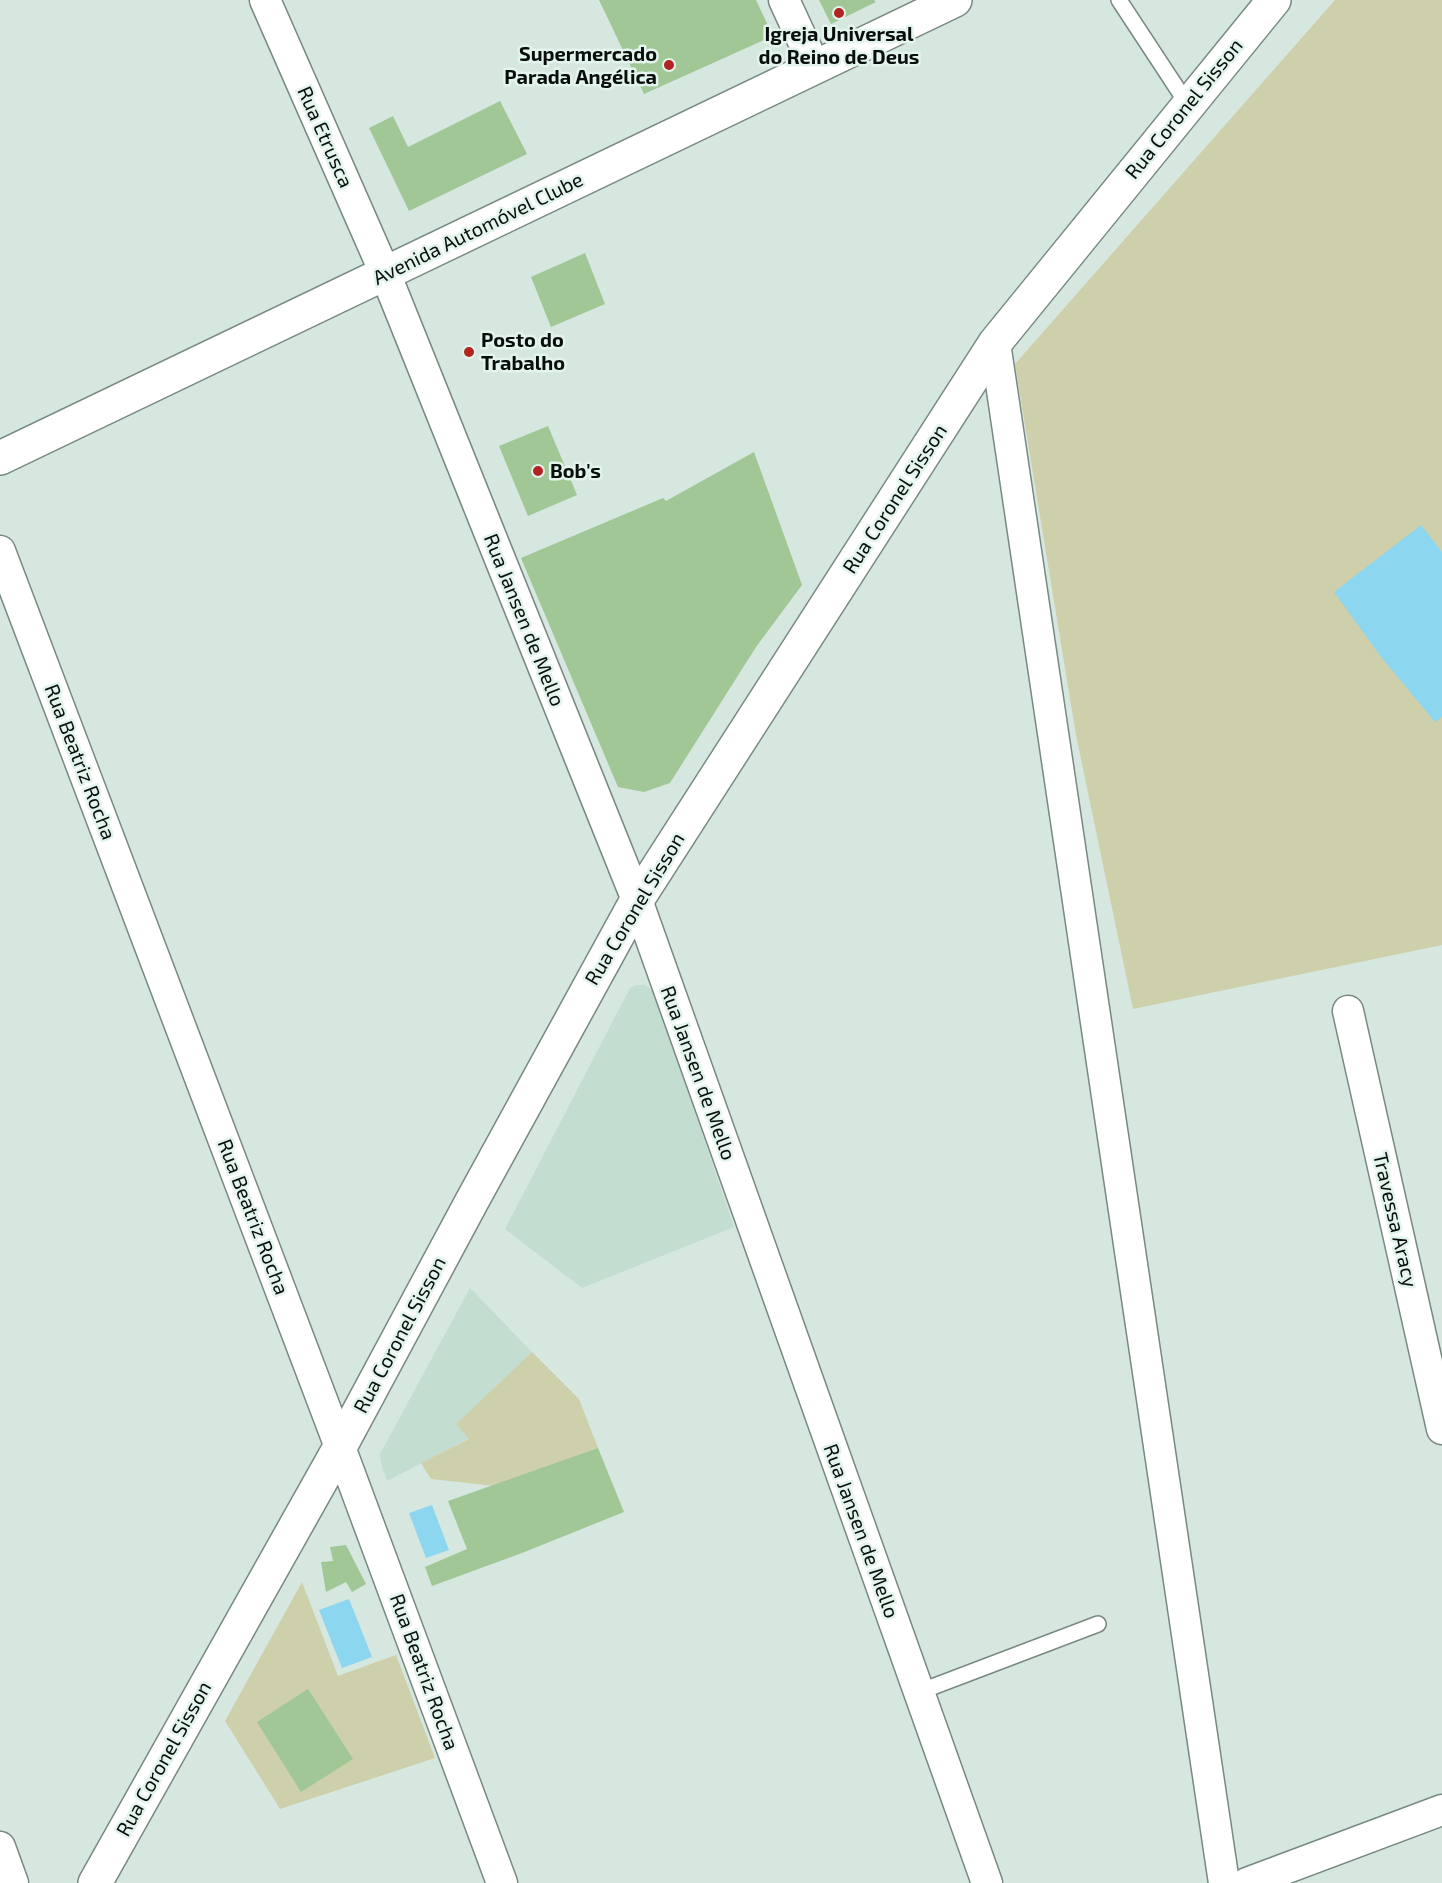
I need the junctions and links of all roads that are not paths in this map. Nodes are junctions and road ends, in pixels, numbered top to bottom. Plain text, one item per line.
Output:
1 (265, 0) edge
2 (784, 0) edge
3 (956, 0) edge
4 (1119, 0) edge
5 (1274, 0) edge
6 (815, 67) junction
7 (1188, 105) junction
8 (385, 273) junction
9 (995, 343) junction
10 (0, 458) edge
11 (0, 551) edge
12 (637, 900) junction
13 (1348, 1011) dead end
14 (1442, 1429) edge
15 (340, 1447) junction
16 (1098, 1624) dead end
17 (919, 1692) junction
18 (1442, 1810) edge
19 (0, 1847) edge
20 (14, 1883) edge
21 (95, 1883) edge
22 (502, 1883) edge
23 (987, 1883) edge
24 (1224, 1883) edge
25 (1247, 1883) edge

1 - 8 street, Rua Etrusca
2 - 6 street
3 - 6 main road, Avenida Automóvel Clube
4 - 7 lane
5 - 7 main road, Rua Coronel Sisson
6 - 8 main road, Avenida Automóvel Clube
7 - 9 main road, Rua Coronel Sisson
8 - 10 main road, Avenida Automóvel Clube
8 - 12 street, Rua Jansen de Mello
9 - 12 main road, Rua Coronel Sisson
9 - 24 street
11 - 15 street, Rua Beatriz Rocha
12 - 15 main road, Rua Coronel Sisson
12 - 17 street, Rua Jansen de Mello
13 - 14 street, Travessa Aracy
15 - 21 main road, Rua Coronel Sisson
15 - 22 street, Rua Beatriz Rocha
16 - 17 lane
17 - 23 street, Rua Jansen de Mello
18 - 25 street
19 - 20 street

